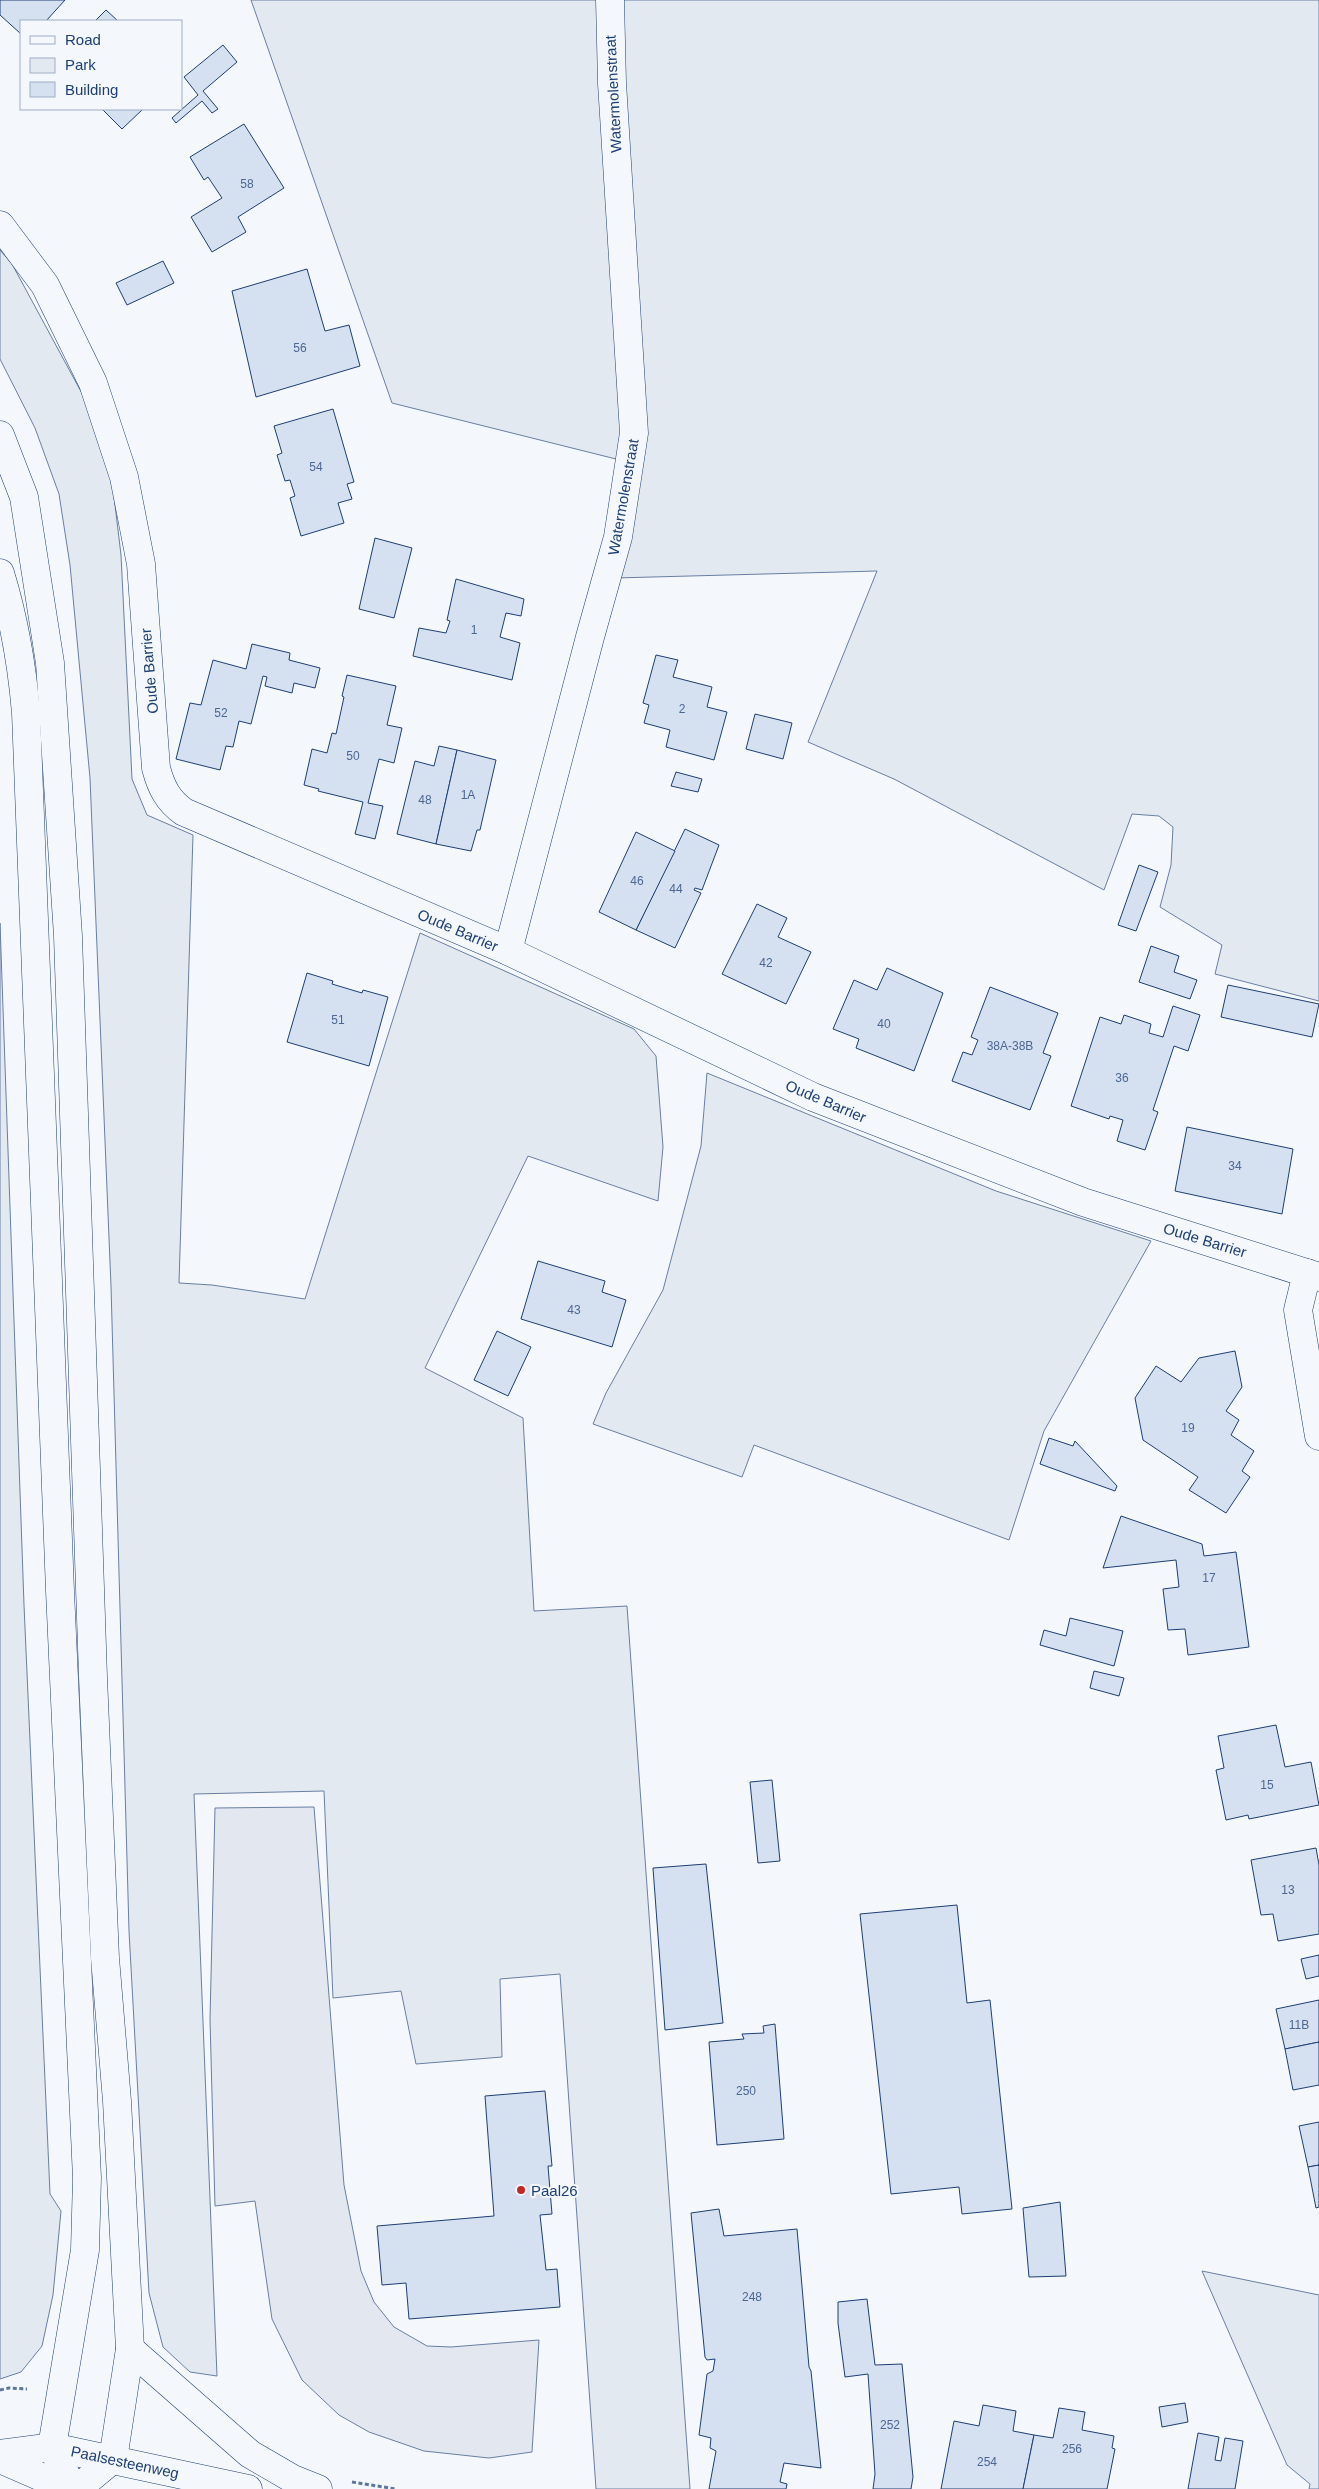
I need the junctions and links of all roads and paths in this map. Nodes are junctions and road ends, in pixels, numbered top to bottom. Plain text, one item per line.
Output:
1 (610, 0) edge
2 (0, 225) edge
3 (0, 435) edge
4 (0, 573) edge
5 (508, 951) junction
6 (1313, 1275) edge
7 (1319, 1436) edge
8 (130, 2349) junction
9 (52, 2447) junction
10 (0, 2454) edge
11 (0, 2459) edge
12 (113, 2459) junction
13 (69, 2489) edge
14 (75, 2489) edge
15 (248, 2489) edge
16 (318, 2489) edge

1 - 5 main road, Watermolenstraat
2 - 5 main road, Oude Barrier
3 - 8 main road
4 - 9 main road
5 - 6 main road, Oude Barrier
6 - 7 main road
8 - 12 main road
8 - 16 main road
9 - 10 main road, Paalsesteenweg
9 - 12 main road, Paalsesteenweg
9 - 14 main road
11 - 13 main road
12 - 14 main road
12 - 15 main road, Paalsesteenweg

